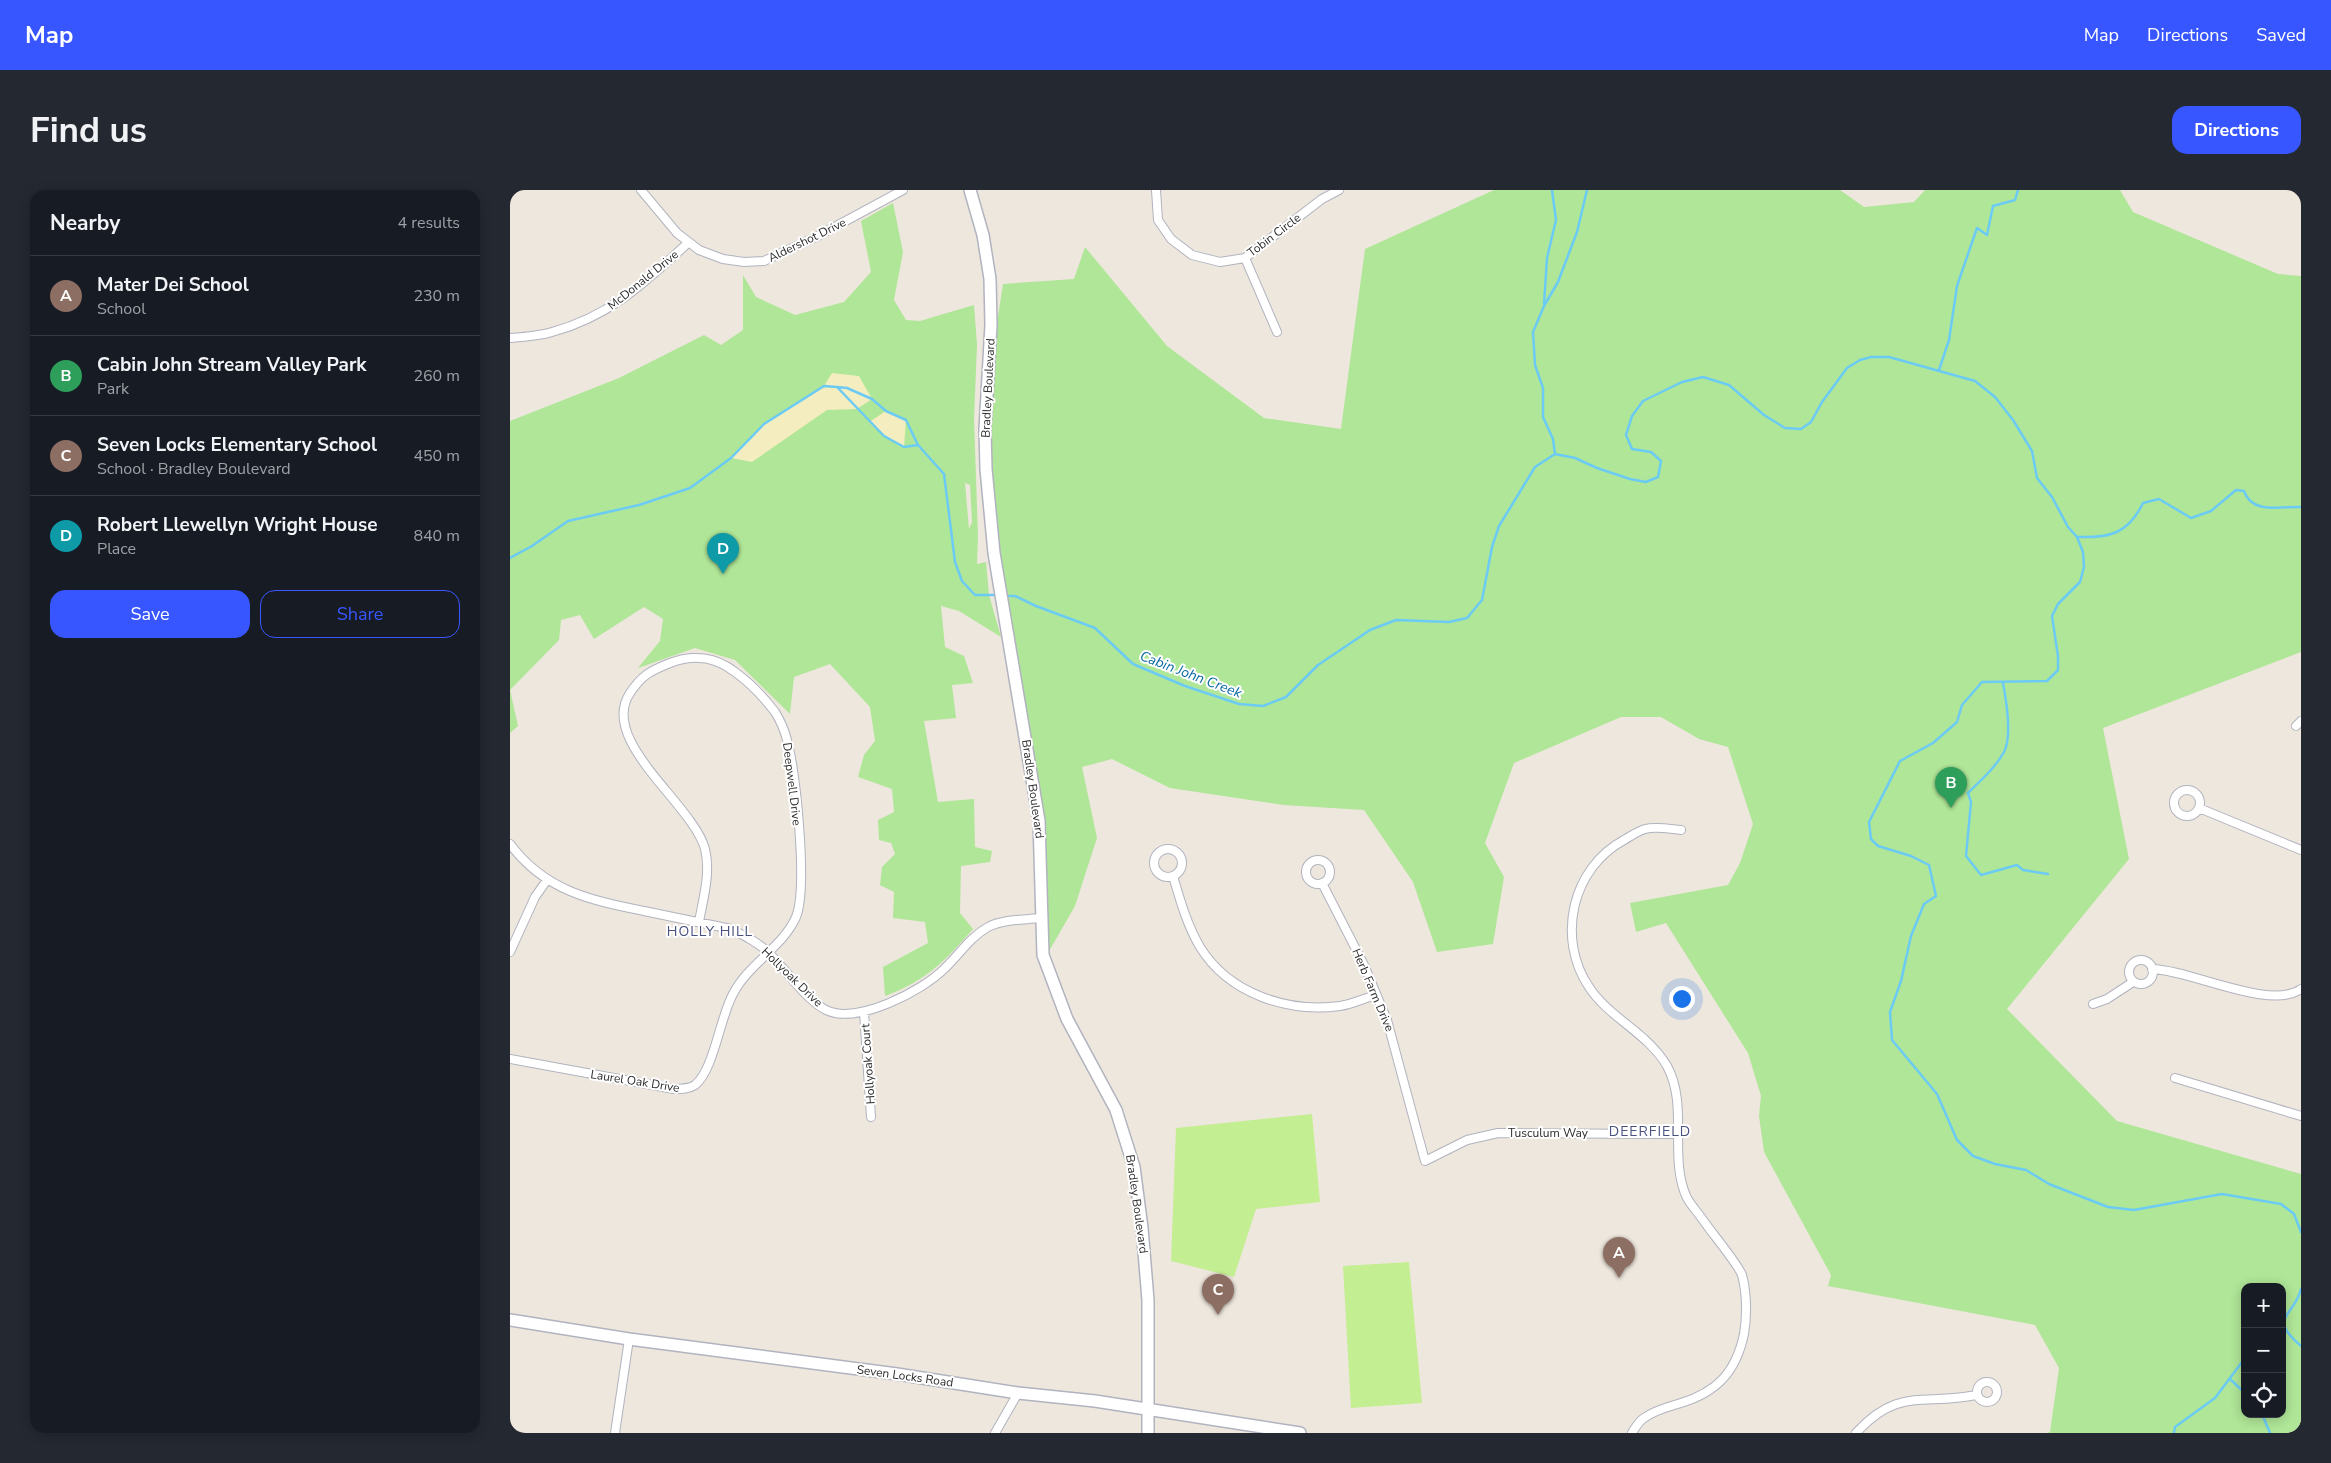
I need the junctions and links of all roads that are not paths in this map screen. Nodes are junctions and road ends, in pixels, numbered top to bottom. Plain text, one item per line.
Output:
1 (641, 190) edge
2 (903, 190) edge
3 (970, 190) edge
4 (1156, 190) edge
5 (1339, 190) edge
6 (689, 242) junction
7 (1245, 258) junction
8 (1278, 332) dead end
9 (510, 338) edge
10 (2199, 808) dead end
11 (1681, 830) dead end
12 (510, 844) edge
13 (2301, 850) edge
14 (1173, 876) dead end
15 (547, 880) junction
16 (1322, 883) dead end
17 (1040, 918) junction
18 (699, 922) junction
19 (510, 952) edge
20 (768, 952) junction
21 (2152, 969) junction
22 (2133, 982) junction
23 (2301, 989) edge
24 (1376, 995) junction
25 (2093, 1004) dead end
26 (864, 1012) junction
27 (510, 1059) edge
28 (2175, 1078) dead end
29 (2301, 1116) edge
30 (872, 1117) dead end
31 (1677, 1134) junction
32 (1425, 1161) joint
33 (510, 1320) edge
34 (629, 1339) junction
35 (1018, 1393) junction
36 (1976, 1395) dead end
37 (1147, 1410) junction
38 (615, 1433) edge
39 (995, 1433) edge
40 (1148, 1433) edge
41 (1300, 1433) edge
42 (1632, 1433) edge
43 (1856, 1433) edge

1 - 6 street, Aldershot Drive
2 - 6 street, Aldershot Drive
3 - 17 main road, Bradley Boulevard
4 - 7 street, Tobin Circle
5 - 7 street, Tobin Circle
6 - 9 street, McDonald Drive
7 - 8 street
10 - 13 street
11 - 31 street
12 - 15 street, Hollyoak Drive
14 - 24 street
15 - 18 street, Hollyoak Drive
15 - 19 street
16 - 24 street, Herb Farm Drive
17 - 26 street, Hollyoak Drive
17 - 37 main road, Bradley Boulevard
18 - 20 street, Hollyoak Drive
18 - 20 street, Deepwell Drive
20 - 26 street, Hollyoak Drive
20 - 27 street, Laurel Oak Drive
21 - 22 street
21 - 22 street
21 - 23 street
22 - 25 street
24 - 32 street, Herb Farm Drive
26 - 30 street, Hollyoak Court
28 - 29 street
31 - 32 street, Tusculum Way
31 - 42 street
33 - 34 main road, Seven Locks Road
34 - 35 main road, Seven Locks Road
34 - 38 street
35 - 37 main road, Seven Locks Road
35 - 39 street
36 - 43 street
37 - 40 main road, Bradley Boulevard
37 - 41 main road, Seven Locks Road

